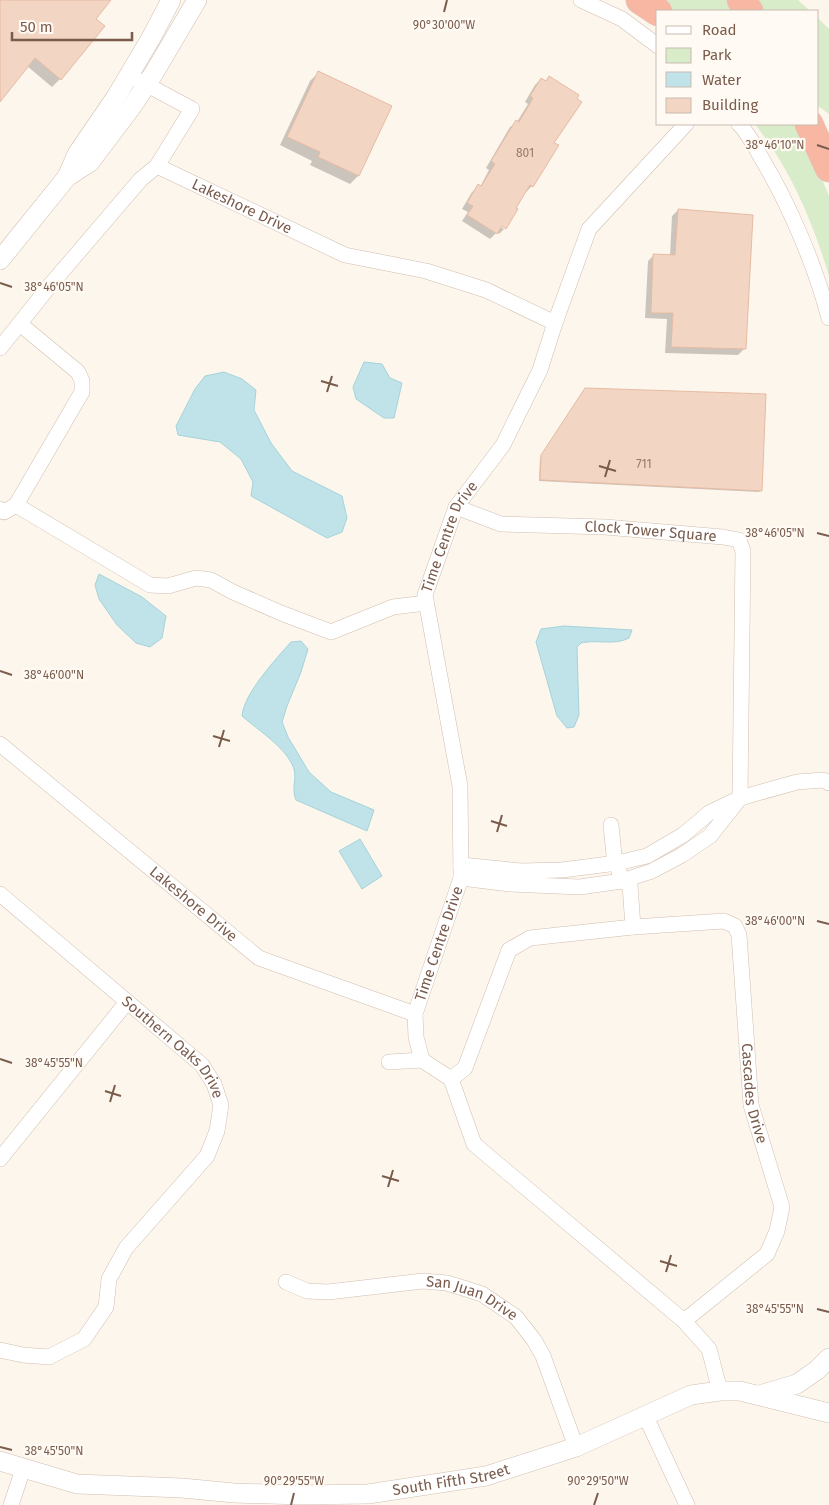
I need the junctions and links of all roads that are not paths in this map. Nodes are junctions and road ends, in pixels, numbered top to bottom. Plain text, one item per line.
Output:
1 (171, 0) edge
2 (197, 0) edge
3 (581, 0) edge
4 (640, 0) edge
5 (656, 11) edge
6 (656, 44) edge
7 (129, 75) junction
8 (146, 85) junction
9 (685, 125) edge
10 (740, 125) edge
11 (817, 126) edge
12 (157, 166) junction
13 (829, 168) edge
14 (67, 177) junction
15 (0, 260) edge
16 (829, 318) edge
17 (554, 323) junction
18 (20, 324) junction
19 (0, 348) edge
20 (16, 505) junction
21 (456, 508) junction
22 (0, 509) edge
23 (426, 603) junction
24 (0, 744) edge
25 (829, 783) edge
26 (740, 798) junction
27 (611, 825) dead end
28 (616, 863) junction
29 (461, 872) junction
30 (622, 881) junction
31 (0, 894) edge
32 (633, 927) junction
33 (127, 1002) junction
34 (415, 1014) junction
35 (422, 1060) junction
36 (389, 1062) dead end
37 (451, 1079) junction
38 (0, 1159) edge
39 (286, 1282) dead end
40 (684, 1320) junction
41 (0, 1350) edge
42 (829, 1358) edge
43 (720, 1390) junction
44 (758, 1395) junction
45 (829, 1413) edge
46 (645, 1415) junction
47 (576, 1447) junction
48 (0, 1461) edge
49 (23, 1469) junction
50 (11, 1505) edge
51 (687, 1505) edge

1 - 7 street
2 - 8 street
3 - 6 street
4 - 5 highway
7 - 8 street
7 - 14 street
8 - 12 street
8 - 14 street
9 - 17 street, Time Centre Drive
10 - 16 street
11 - 13 highway
12 - 17 street, Lakeshore Drive
12 - 18 street
14 - 15 street
17 - 21 street, Time Centre Drive
18 - 19 street
18 - 20 street
20 - 22 street
20 - 23 street
21 - 23 street, Time Centre Drive
21 - 26 street, Clock Tower Square
23 - 29 street, Time Centre Drive
24 - 34 street, Lakeshore Drive
25 - 26 street
26 - 28 street
26 - 30 street
27 - 28 street
28 - 29 street
28 - 30 street
29 - 30 street
29 - 34 street, Time Centre Drive
30 - 32 street
31 - 33 street, Southern Oaks Drive
32 - 37 street, Cascades Drive
32 - 40 street, Cascades Drive
33 - 38 street
33 - 41 street, Southern Oaks Drive
34 - 35 street, Time Centre Drive
35 - 36 street
35 - 37 street
37 - 40 street
39 - 47 street, San Juan Drive
40 - 43 street
42 - 44 street
43 - 44 street, South Fifth Street
43 - 46 street, South Fifth Street
44 - 45 street, South Fifth Street
46 - 47 street, South Fifth Street
46 - 51 street
47 - 49 street, South Fifth Street
48 - 49 street, South Fifth Street
49 - 50 street

